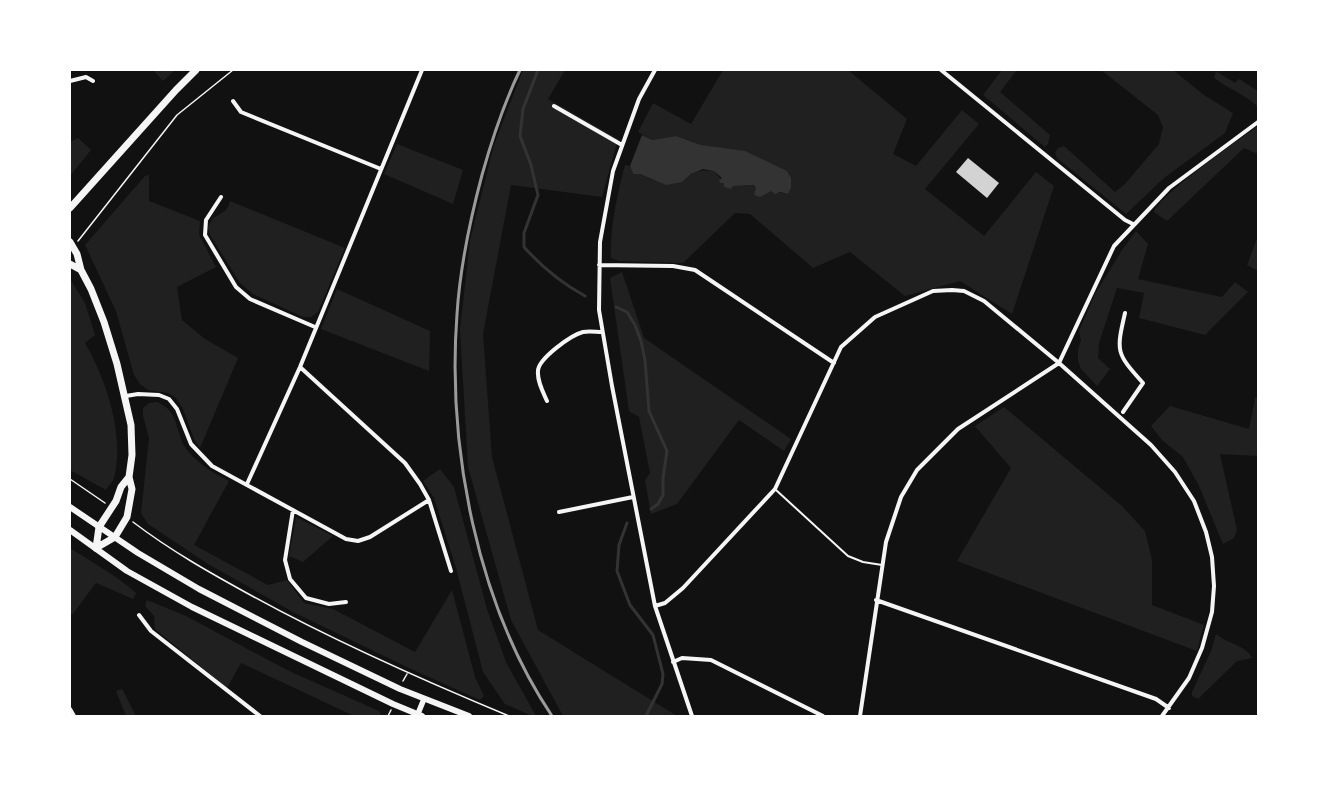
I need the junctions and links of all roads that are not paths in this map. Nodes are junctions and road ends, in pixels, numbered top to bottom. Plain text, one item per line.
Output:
1 (196, 70) edge
2 (422, 70) edge
3 (655, 70) edge
4 (941, 70) edge
5 (70, 81) edge
6 (93, 81) dead end
7 (233, 101) dead end
8 (554, 106) dead end
9 (1258, 122) edge
10 (622, 145) junction
11 (381, 169) junction
12 (221, 197) dead end
13 (70, 208) edge
14 (1133, 224) junction
15 (72, 245) edge
16 (70, 264) edge
17 (599, 265) junction
18 (81, 270) junction
19 (1125, 313) dead end
20 (316, 327) junction
21 (602, 332) junction
22 (834, 363) junction
23 (1059, 363) junction
24 (300, 367) junction
25 (126, 396) junction
26 (547, 401) dead end
27 (1123, 412) dead end
28 (129, 477) junction
29 (247, 484) junction
30 (775, 489) junction
31 (633, 497) junction
32 (429, 500) junction
33 (70, 507) edge
34 (293, 510) junction
35 (559, 512) dead end
36 (99, 527) junction
37 (70, 530) edge
38 (115, 537) junction
39 (96, 548) junction
40 (882, 565) junction
41 (451, 571) dead end
42 (876, 600) junction
43 (346, 602) dead end
44 (655, 606) junction
45 (139, 615) dead end
46 (673, 662) junction
47 (424, 700) junction
48 (1169, 708) junction
49 (70, 710) edge
50 (419, 715) edge
51 (74, 716) edge
52 (260, 716) edge
53 (469, 716) edge
54 (692, 716) edge
55 (823, 716) edge
56 (860, 716) edge
57 (1162, 716) edge

1 - 13 highway
2 - 11 street
3 - 10 street
4 - 14 street
5 - 6 street
7 - 11 street
8 - 10 street
9 - 14 street
10 - 17 street
11 - 20 street
12 - 20 street
14 - 23 street
15 - 18 highway
16 - 18 highway
17 - 21 street
17 - 22 street
18 - 25 highway
19 - 27 street
20 - 24 street
21 - 26 street
21 - 31 street
22 - 23 street
22 - 30 street
23 - 40 street
23 - 48 street
24 - 29 street
24 - 32 street
25 - 28 highway
25 - 29 street
28 - 36 highway
28 - 38 highway
29 - 34 street
30 - 40 lane
30 - 44 street
31 - 35 street
31 - 44 street
32 - 34 street
32 - 41 street
33 - 36 main road
34 - 43 street
36 - 38 main road
36 - 39 highway
37 - 39 main road
38 - 39 highway
38 - 47 main road
39 - 50 main road
40 - 42 street
42 - 48 street
42 - 56 street
44 - 46 street
45 - 52 street
46 - 54 street
46 - 55 street
47 - 50 street
47 - 53 main road
48 - 57 street
49 - 51 street

